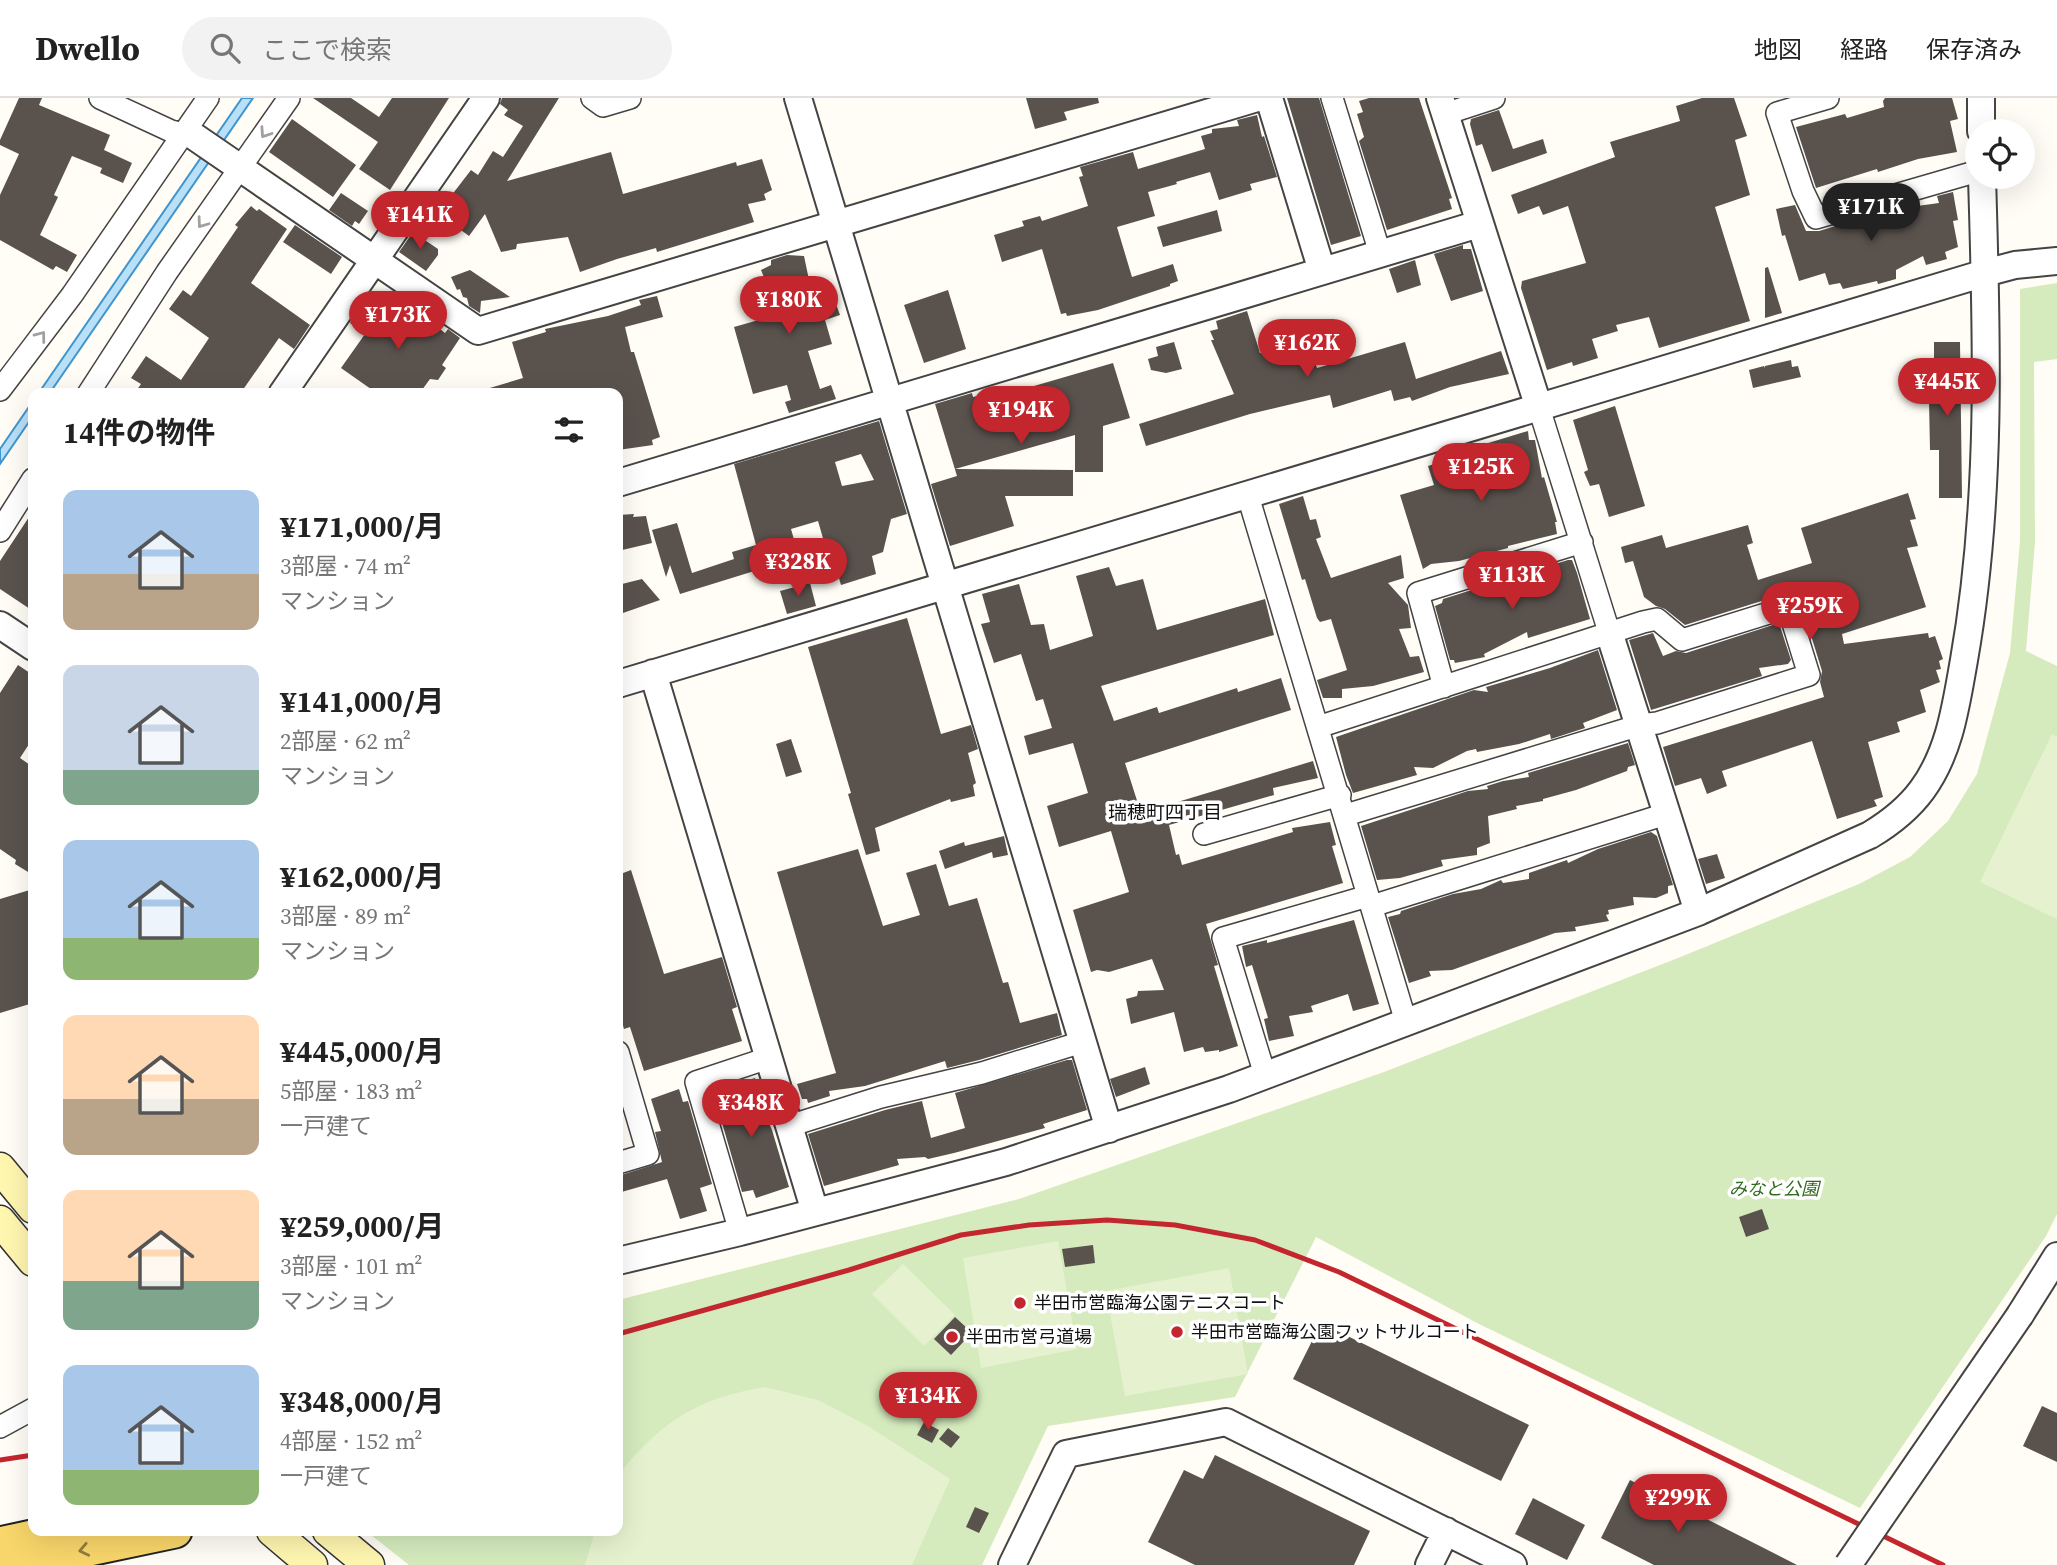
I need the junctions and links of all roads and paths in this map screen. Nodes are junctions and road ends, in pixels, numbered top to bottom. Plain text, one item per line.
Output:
1 (100, 98) edge
2 (208, 98) edge
3 (289, 98) edge
4 (486, 98) edge
5 (592, 98) edge
6 (630, 98) edge
7 (798, 98) edge
8 (1256, 98) edge
9 (1269, 98) edge
10 (1332, 98) edge
11 (1494, 98) edge
12 (1828, 98) edge
13 (1981, 98) edge
14 (1443, 106) edge
15 (1981, 119) edge
16 (189, 136) junction
17 (235, 164) junction
18 (1965, 175) edge
19 (1982, 189) edge
20 (836, 224) junction
21 (1479, 224) junction
22 (1380, 253) junction
23 (375, 261) junction
24 (2057, 261) edge
25 (1322, 271) junction
26 (1985, 273) junction
27 (92, 388) edge
28 (286, 388) edge
29 (0, 390) edge
30 (888, 401) junction
31 (1539, 408) junction
32 (623, 481) edge
33 (28, 487) edge
34 (1248, 495) junction
35 (0, 531) edge
36 (1582, 542) junction
37 (946, 585) junction
38 (0, 625) edge
39 (1610, 635) junction
40 (28, 644) edge
41 (653, 673) junction
42 (623, 682) edge
43 (1444, 687) junction
44 (1640, 725) junction
45 (1318, 727) junction
46 (1343, 805) junction
47 (1667, 814) junction
48 (1204, 834) dead end
49 (1370, 901) junction
50 (1698, 912) junction
51 (1406, 1022) junction
52 (1082, 1042) junction
53 (768, 1058) junction
54 (623, 1071) edge
55 (1265, 1075) junction
56 (789, 1126) junction
57 (1109, 1129) junction
58 (623, 1162) edge
59 (0, 1168) edge
60 (28, 1202) edge
61 (815, 1212) junction
62 (0, 1221) edge
63 (740, 1232) junction
64 (28, 1255) edge
65 (2057, 1256) edge
66 (623, 1260) edge
67 (28, 1412) edge
68 (0, 1427) edge
69 (1446, 1531) junction
70 (36, 1536) edge
71 (151, 1536) edge
72 (278, 1536) edge
73 (334, 1536) edge
74 (0, 1544) edge
75 (13, 1565) edge
76 (313, 1565) edge
77 (369, 1565) edge
78 (1012, 1565) edge
79 (1429, 1565) edge
80 (1513, 1565) edge
81 (1848, 1565) edge

1 - 16 street
2 - 16 street
3 -> 17 street
4 - 23 street
5 - 6 street
7 - 20 street
8 - 20 street
9 - 25 street
10 - 22 street
11 - 14 street
12 - 18 street
13 - 15 street
14 - 21 street
16 - 17 street
29 -> 16 street
17 - 23 street
17 -> 27 street
19 - 26 street
20 - 23 street
20 - 30 street
21 - 22 street
21 - 31 street
22 - 25 street
23 - 28 street
24 - 26 street
25 - 30 street
26 - 31 street
26 - 50 street
30 - 32 street
30 - 37 street
31 - 34 street
31 - 36 street
33 - 35 street
34 - 37 street
34 - 45 street
36 - 39 street
36 - 43 street
37 - 41 street
37 - 52 street
38 - 40 street
39 - 43 street
39 - 44 street
39 - 44 street
41 - 42 street
41 - 53 street
43 - 45 street
44 - 46 street
44 - 47 street
45 - 46 street
46 - 48 street
46 - 49 street
47 - 49 street
47 - 50 street
49 - 51 street
49 - 55 street
50 - 51 street
51 - 55 street
52 - 56 street
52 - 57 street
53 - 56 street
53 - 63 street
54 - 58 street
55 - 57 street
56 - 61 street
57 - 61 street
59 - 60 main road
61 - 63 street
62 - 64 main road
63 - 66 street
65 - 81 street, bridge
67 - 68 street
69 - 78 street
69 - 79 street
69 - 80 street
70 - 74 main road
71 -> 75 main road
72 - 76 main road
73 - 77 main road

